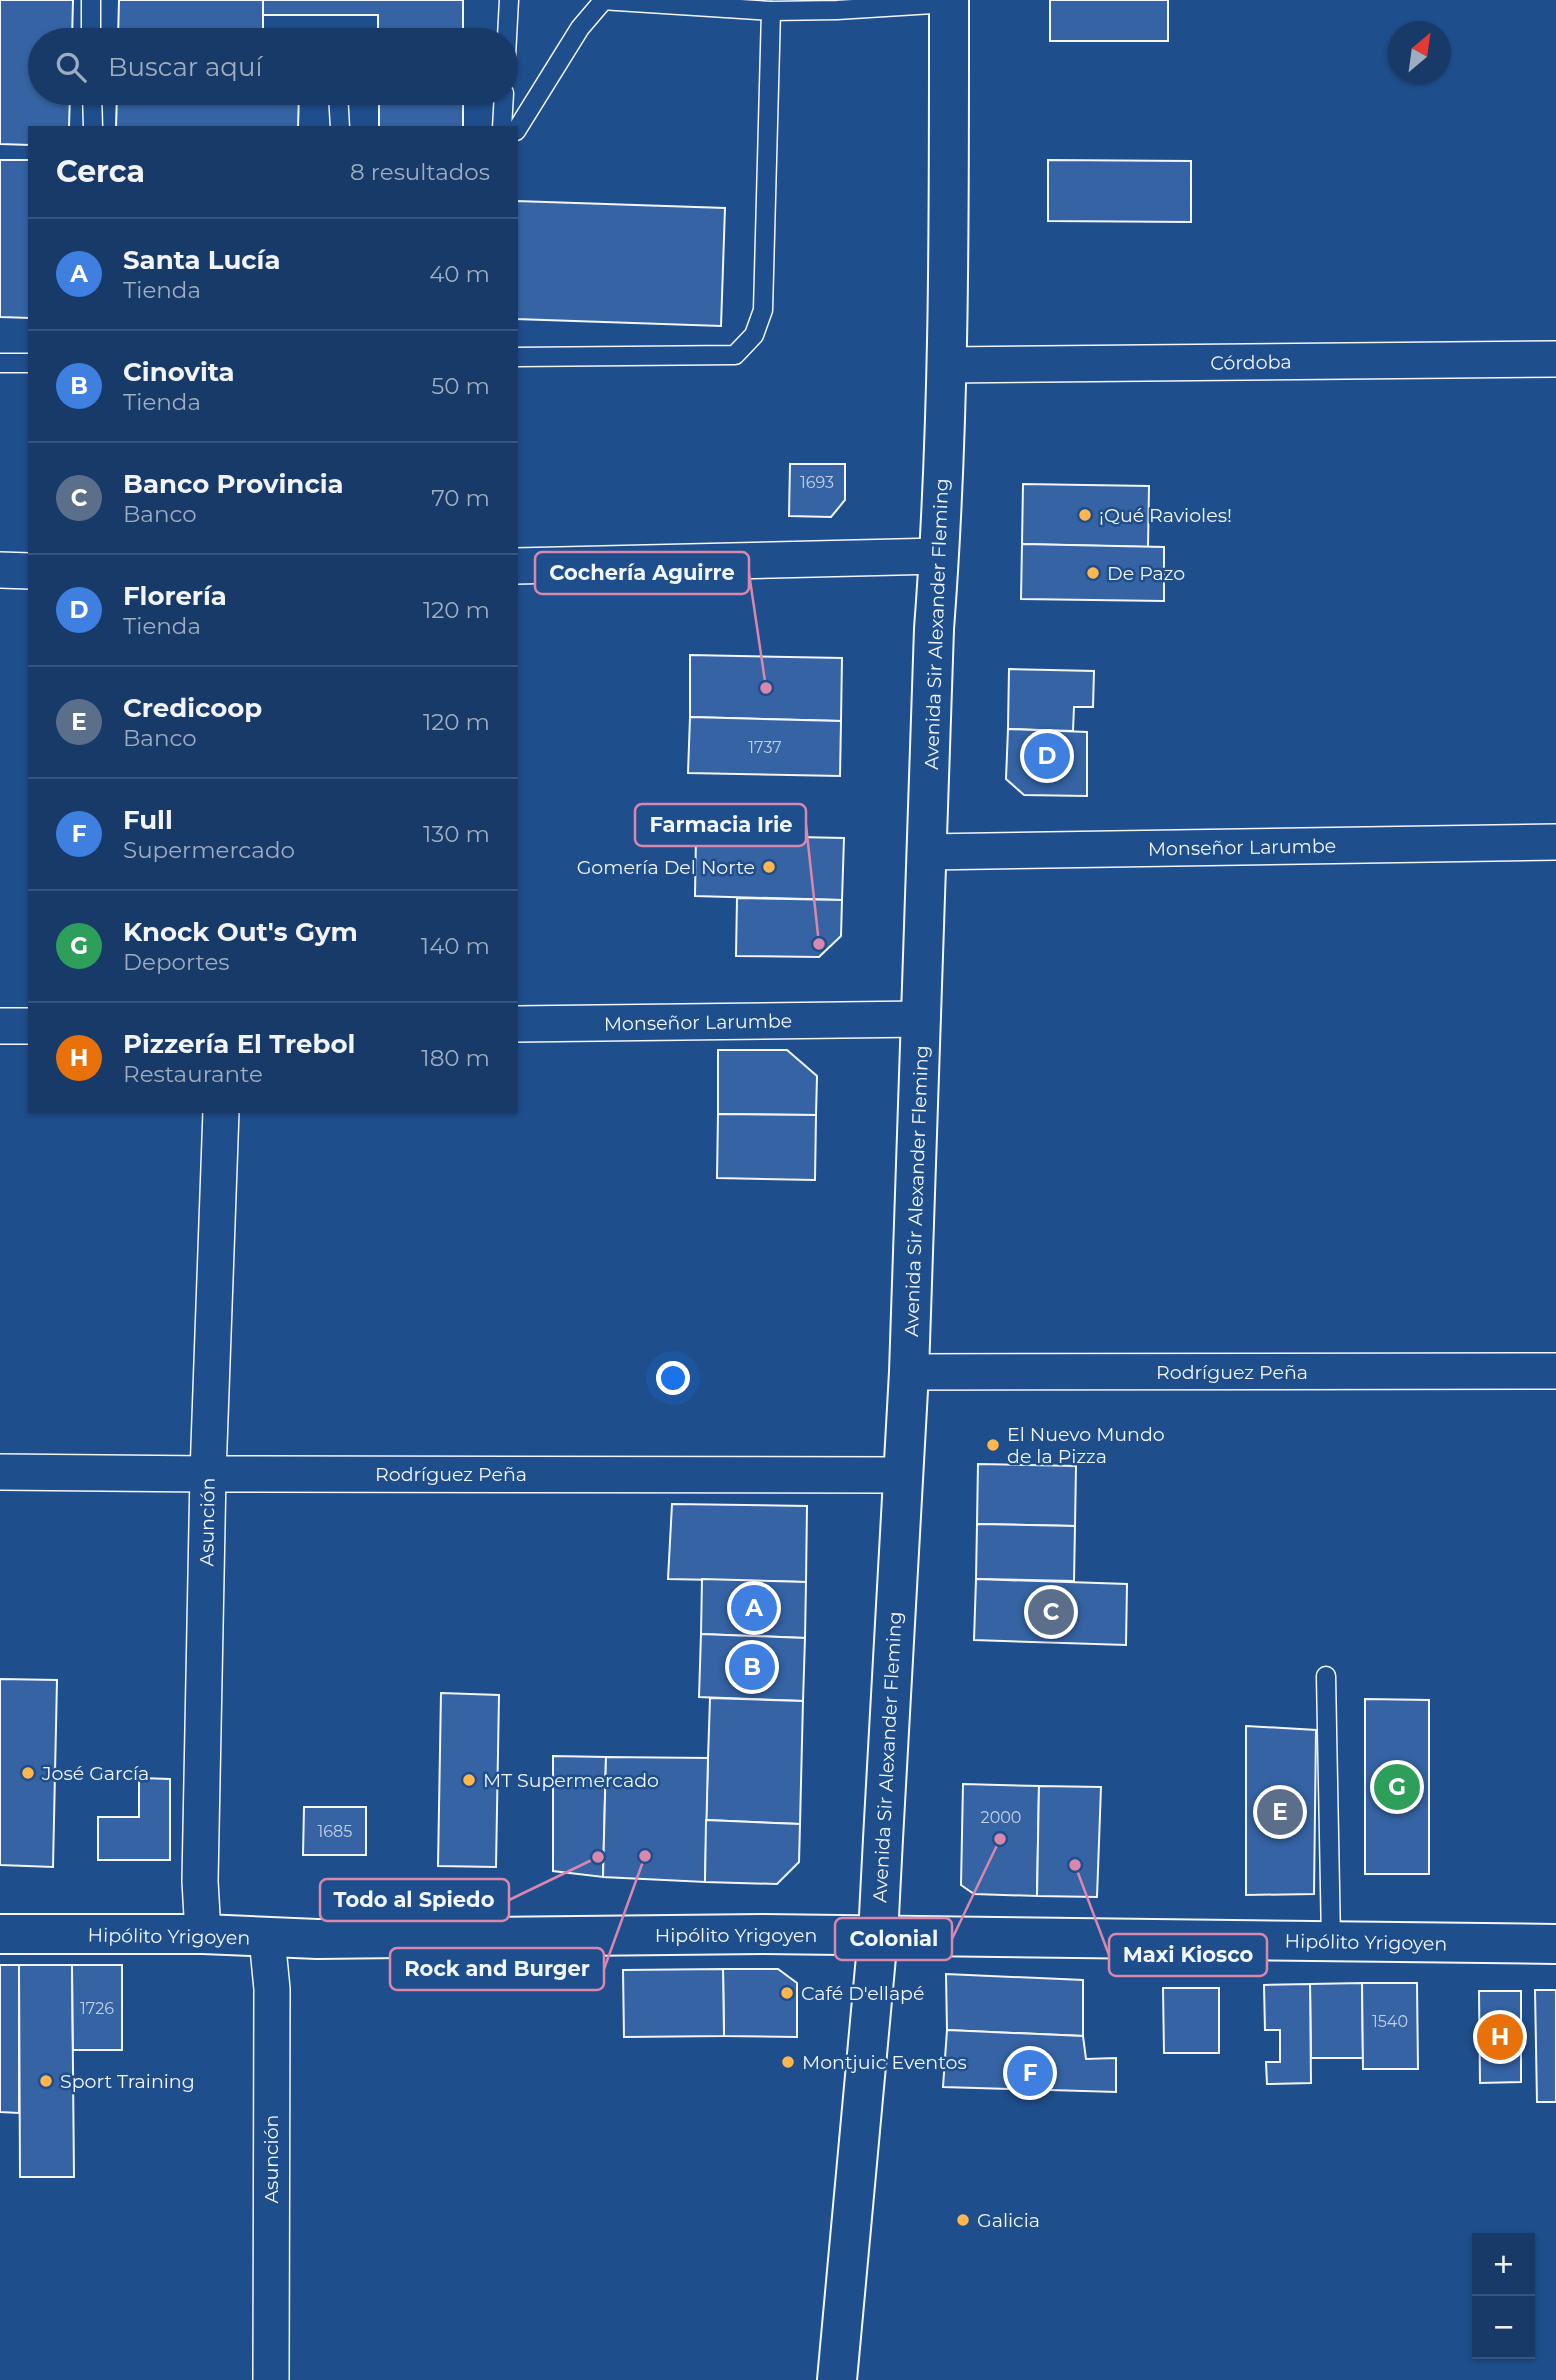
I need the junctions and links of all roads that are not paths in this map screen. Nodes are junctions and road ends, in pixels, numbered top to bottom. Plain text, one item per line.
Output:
1 (91, 0) edge
2 (509, 0) edge
3 (602, 1) edge
4 (949, 1) edge
5 (771, 11) junction
6 (91, 28) edge
7 (508, 28) edge
8 (92, 105) edge
9 (339, 105) edge
10 (503, 105) edge
11 (93, 126) edge
12 (340, 126) edge
13 (502, 126) edge
14 (518, 128) edge
15 (518, 357) edge
16 (1556, 359) edge
17 (0, 363) edge
18 (28, 363) edge
19 (947, 365) junction
20 (939, 556) junction
21 (518, 566) edge
22 (0, 570) edge
23 (28, 571) edge
24 (1556, 842) edge
25 (927, 852) junction
26 (922, 1019) junction
27 (518, 1024) edge
28 (0, 1026) edge
29 (28, 1026) edge
30 (221, 1113) edge
31 (1556, 1371) edge
32 (909, 1372) junction
33 (0, 1472) edge
34 (208, 1474) junction
35 (903, 1475) junction
36 (1326, 1676) dead end
37 (0, 1934) edge
38 (202, 1934) junction
39 (878, 1935) junction
40 (267, 1938) junction
41 (1331, 1941) junction
42 (1556, 1944) edge
43 (271, 2380) edge
44 (837, 2380) edge

1 - 6 lane
2 - 7 lane
3 - 5 lane
3 - 14 lane
4 - 5 lane
4 - 19 main road, Avenida Sir Alexander Fleming
5 - 15 lane
8 - 11 lane
9 - 12 lane
10 - 13 lane
16 - 19 street, Córdoba
17 - 18 lane
19 - 20 main road, Avenida Sir Alexander Fleming
20 - 21 street
20 - 25 main road, Avenida Sir Alexander Fleming
22 - 23 street
24 - 25 street, Monseñor Larumbe
25 - 26 main road, Avenida Sir Alexander Fleming
26 - 27 street, Monseñor Larumbe
26 - 32 main road, Avenida Sir Alexander Fleming
28 - 29 street
30 - 34 street, Asunción
31 - 32 street, Rodríguez Peña
32 - 35 main road, Avenida Sir Alexander Fleming
33 - 34 street, Rodríguez Peña
34 - 35 street, Rodríguez Peña
34 - 38 street, Asunción
35 - 39 main road, Avenida Sir Alexander Fleming
36 - 41 lane
37 - 38 main road, Hipólito Yrigoyen
38 - 40 main road, Hipólito Yrigoyen
39 - 40 main road, Hipólito Yrigoyen
39 - 41 main road, Hipólito Yrigoyen
39 - 44 main road, Avenida Sir Alexander Fleming
40 - 43 street, Asunción
41 - 42 main road, Hipólito Yrigoyen

